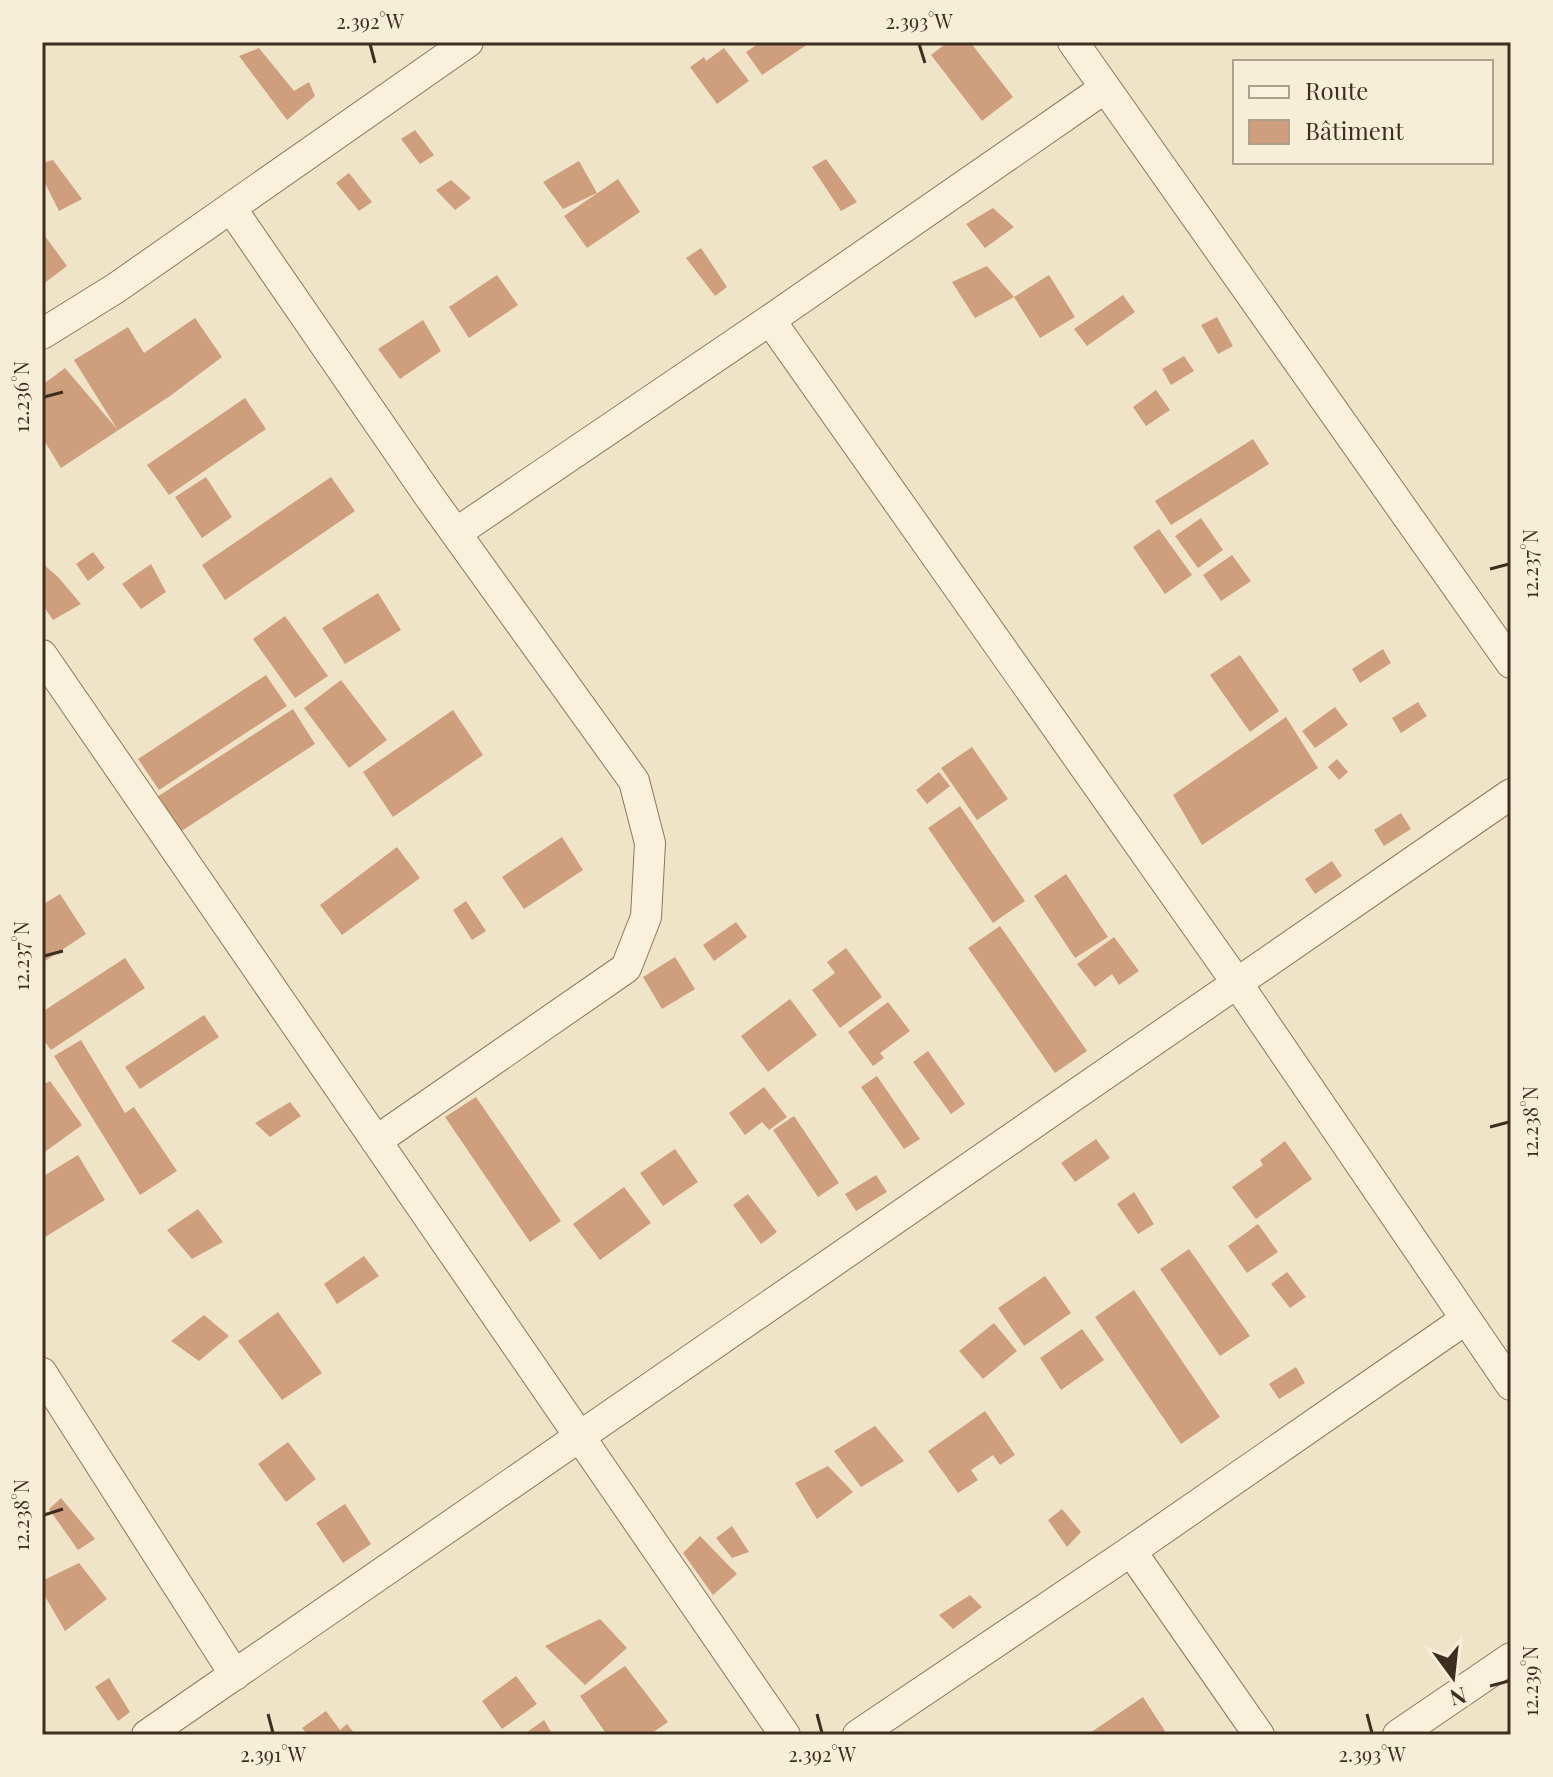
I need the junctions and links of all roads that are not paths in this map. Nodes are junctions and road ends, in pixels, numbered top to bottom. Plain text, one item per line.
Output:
1 (468, 42) edge
2 (1073, 42) edge
3 (1105, 88) junction
4 (231, 208) junction
5 (770, 320) junction
6 (42, 334) edge
7 (456, 533) junction
8 (42, 655) edge
9 (1511, 663) edge
10 (1511, 794) edge
11 (1237, 983) junction
12 (376, 1141) junction
13 (1466, 1319) junction
14 (42, 1373) edge
15 (1511, 1385) edge
16 (580, 1438) junction
17 (1131, 1551) junction
18 (1511, 1658) edge
19 (235, 1675) junction
20 (147, 1735) edge
21 (785, 1735) edge
22 (858, 1735) edge
23 (1259, 1735) edge
24 (1398, 1735) edge

1 - 4 street
2 - 3 street
3 - 5 street
3 - 9 street
4 - 6 street
4 - 7 street
5 - 7 street
5 - 11 street
7 - 12 street
8 - 12 street
10 - 11 street
11 - 13 street
11 - 16 street
12 - 16 street
13 - 15 street
13 - 17 street
14 - 19 street
16 - 19 street
16 - 21 street
17 - 22 street
17 - 23 street
18 - 24 street
19 - 20 street

